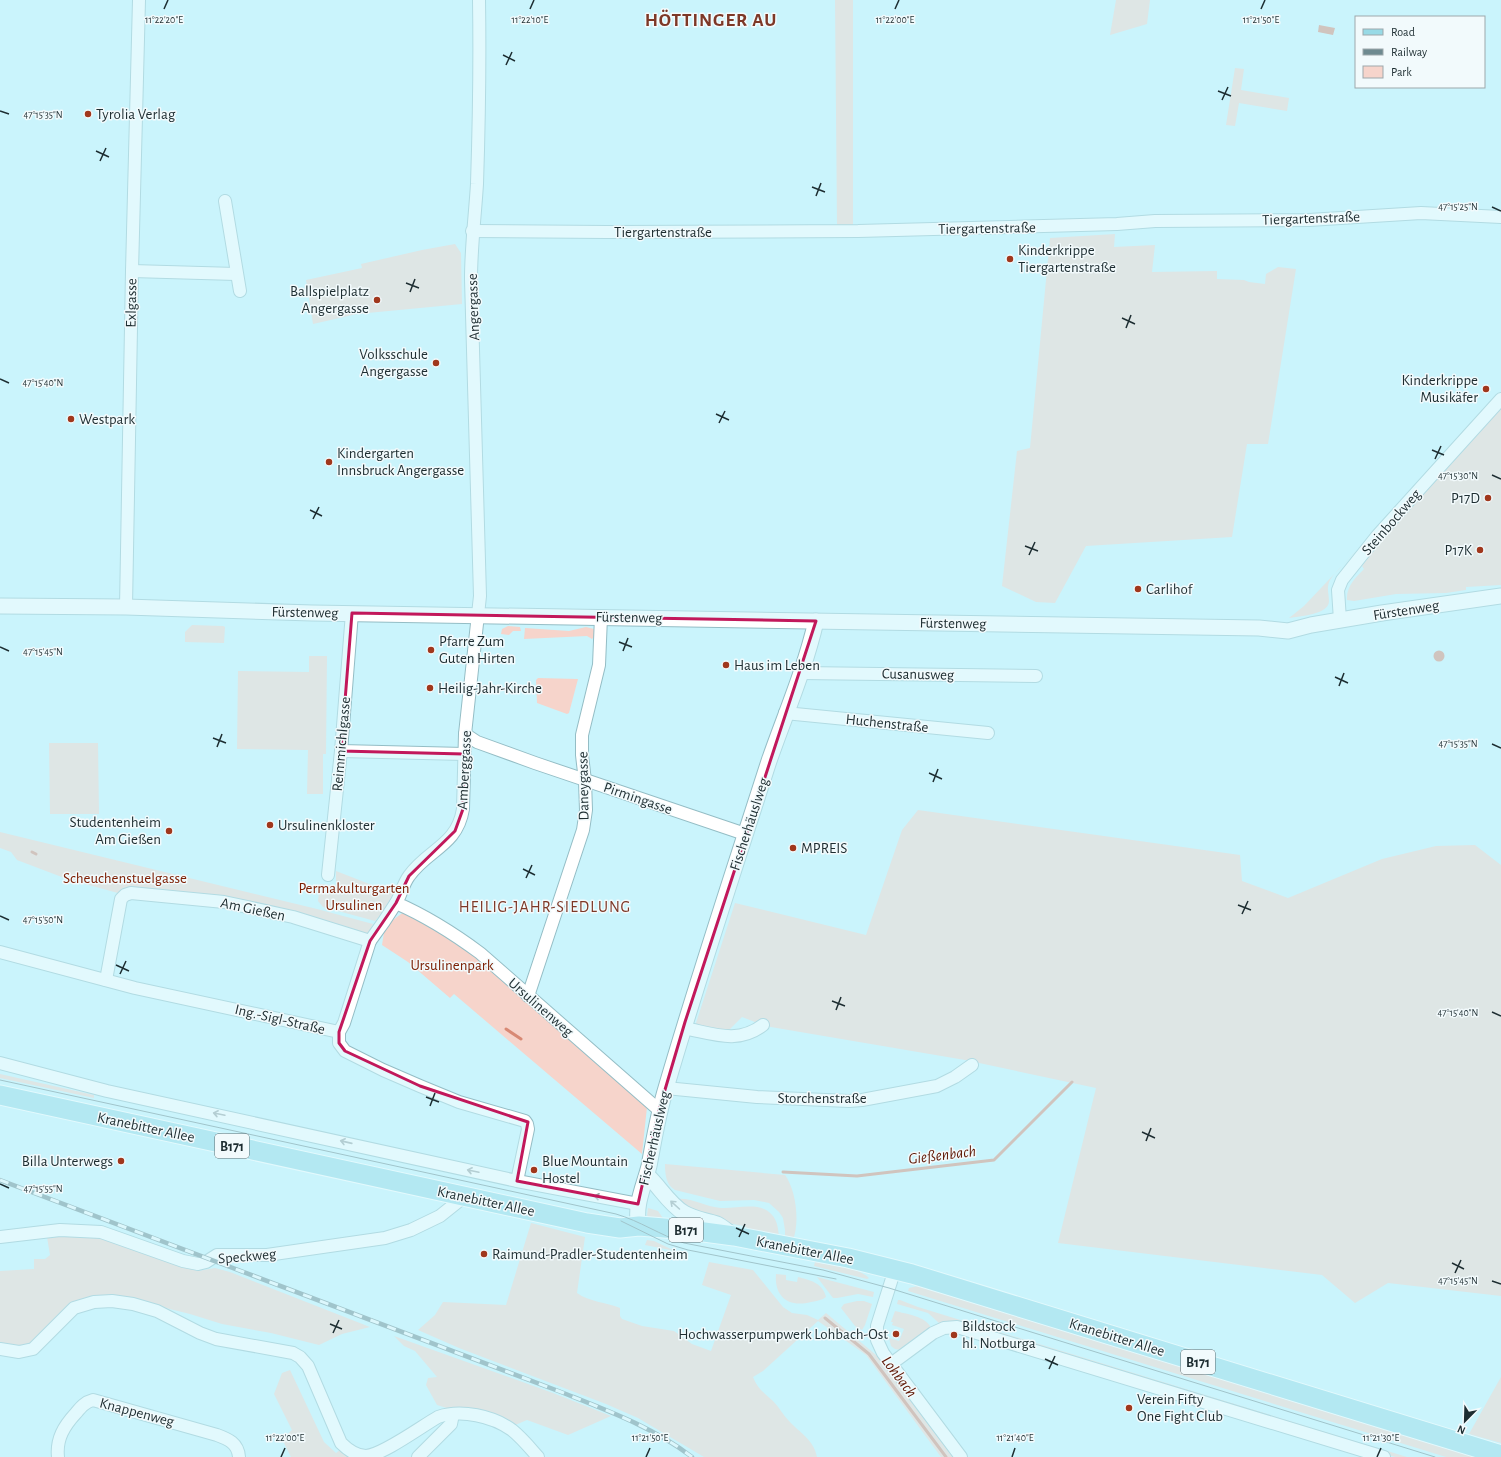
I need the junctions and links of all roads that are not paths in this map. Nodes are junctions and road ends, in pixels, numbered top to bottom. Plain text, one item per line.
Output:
1 (139, 0) edge
2 (479, 0) edge
3 (225, 201) dead end
4 (1501, 217) edge
5 (472, 231) junction
6 (132, 272) junction
7 (236, 274) junction
8 (240, 290) dead end
9 (1501, 399) edge
10 (1501, 596) edge
11 (0, 606) edge
12 (126, 607) junction
13 (352, 613) junction
14 (478, 614) junction
15 (601, 617) junction
16 (1340, 620) junction
17 (816, 621) junction
18 (801, 673) junction
19 (1036, 676) dead end
20 (786, 712) junction
21 (988, 733) dead end
22 (465, 734) junction
23 (341, 751) junction
24 (464, 754) junction
25 (586, 781) junction
26 (745, 834) junction
27 (328, 875) dead end
28 (396, 903) junction
29 (370, 941) junction
30 (0, 952) edge
31 (106, 980) junction
32 (528, 996) junction
33 (763, 1025) dead end
34 (684, 1028) junction
35 (339, 1032) junction
36 (0, 1063) edge
37 (972, 1065) dead end
38 (666, 1088) junction
39 (0, 1095) edge
40 (659, 1110) junction
41 (647, 1175) junction
42 (517, 1180) junction
43 (465, 1196) junction
44 (638, 1204) junction
45 (639, 1226) junction
46 (734, 1236) junction
47 (0, 1238) edge
48 (896, 1269) junction
49 (0, 1349) edge
50 (891, 1364) junction
51 (453, 1414) junction
52 (1361, 1454) edge
53 (1501, 1455) edge
54 (58, 1457) edge
55 (240, 1457) edge
56 (418, 1457) edge
57 (538, 1457) edge
58 (961, 1457) edge
59 (1384, 1457) edge

1 - 6 street, Exlgasse
2 - 5 street, Angergasse
3 - 7 street
4 - 5 street, Tiergartenstraße
5 - 14 street, Angergasse
6 - 7 street
6 - 12 street, Exlgasse
7 - 8 street
9 - 16 street, Steinbockweg
10 - 16 street, Fürstenweg
11 - 12 street, Fürstenweg
12 - 13 street, Fürstenweg
13 - 14 street, Fürstenweg
13 - 23 street, Reimmichlgasse
14 - 15 street, Fürstenweg
14 - 22 street, Amberggasse
15 - 17 street, Fürstenweg
15 - 25 street, Daneygasse
16 - 17 street, Fürstenweg
17 - 18 street, Fischerhäuslweg
18 - 19 street, Cusanusweg
18 - 20 street, Fischerhäuslweg
20 - 21 street, Huchenstraße
20 - 26 street, Fischerhäuslweg
22 - 24 street, Amberggasse
22 - 25 street, Pirmingasse
23 - 24 street
23 - 27 street, Reimmichlgasse
24 - 28 street, Amberggasse
25 - 26 street, Pirmingasse
25 - 32 street, Daneygasse
26 - 34 street, Fischerhäuslweg
28 - 29 street, Amberggasse
28 - 32 street, Ursulinenweg
29 - 31 street, Am Gießen
29 - 35 street
30 - 31 street, Ing.-Sigl-Straße
31 - 35 street, Ing.-Sigl-Straße
32 - 40 street, Ursulinenweg
33 - 34 street
34 - 38 street, Fischerhäuslweg
35 - 42 street, Ing.-Sigl-Straße
42 -> 36 street, Kranebitter Allee
37 - 38 street, Storchenstraße
38 - 40 street, Fischerhäuslweg
39 - 43 main road, Kranebitter Allee / B171
40 - 41 street, Fischerhäuslweg
41 - 44 street, Fischerhäuslweg
46 -> 41 street
44 -> 42 street, Kranebitter Allee
43 - 45 main road, Kranebitter Allee / B171
43 - 47 street, Speckweg
44 - 45 street, Fischerhäuslweg
45 - 46 main road, Kranebitter Allee / B171
46 - 48 main road, Kranebitter Allee / B171
48 - 50 street
48 - 53 main road, Kranebitter Allee / B171
49 - 51 street
50 - 52 street
50 - 58 street
51 - 56 street
51 - 57 street
52 - 59 street
54 - 55 street, Knappenweg

